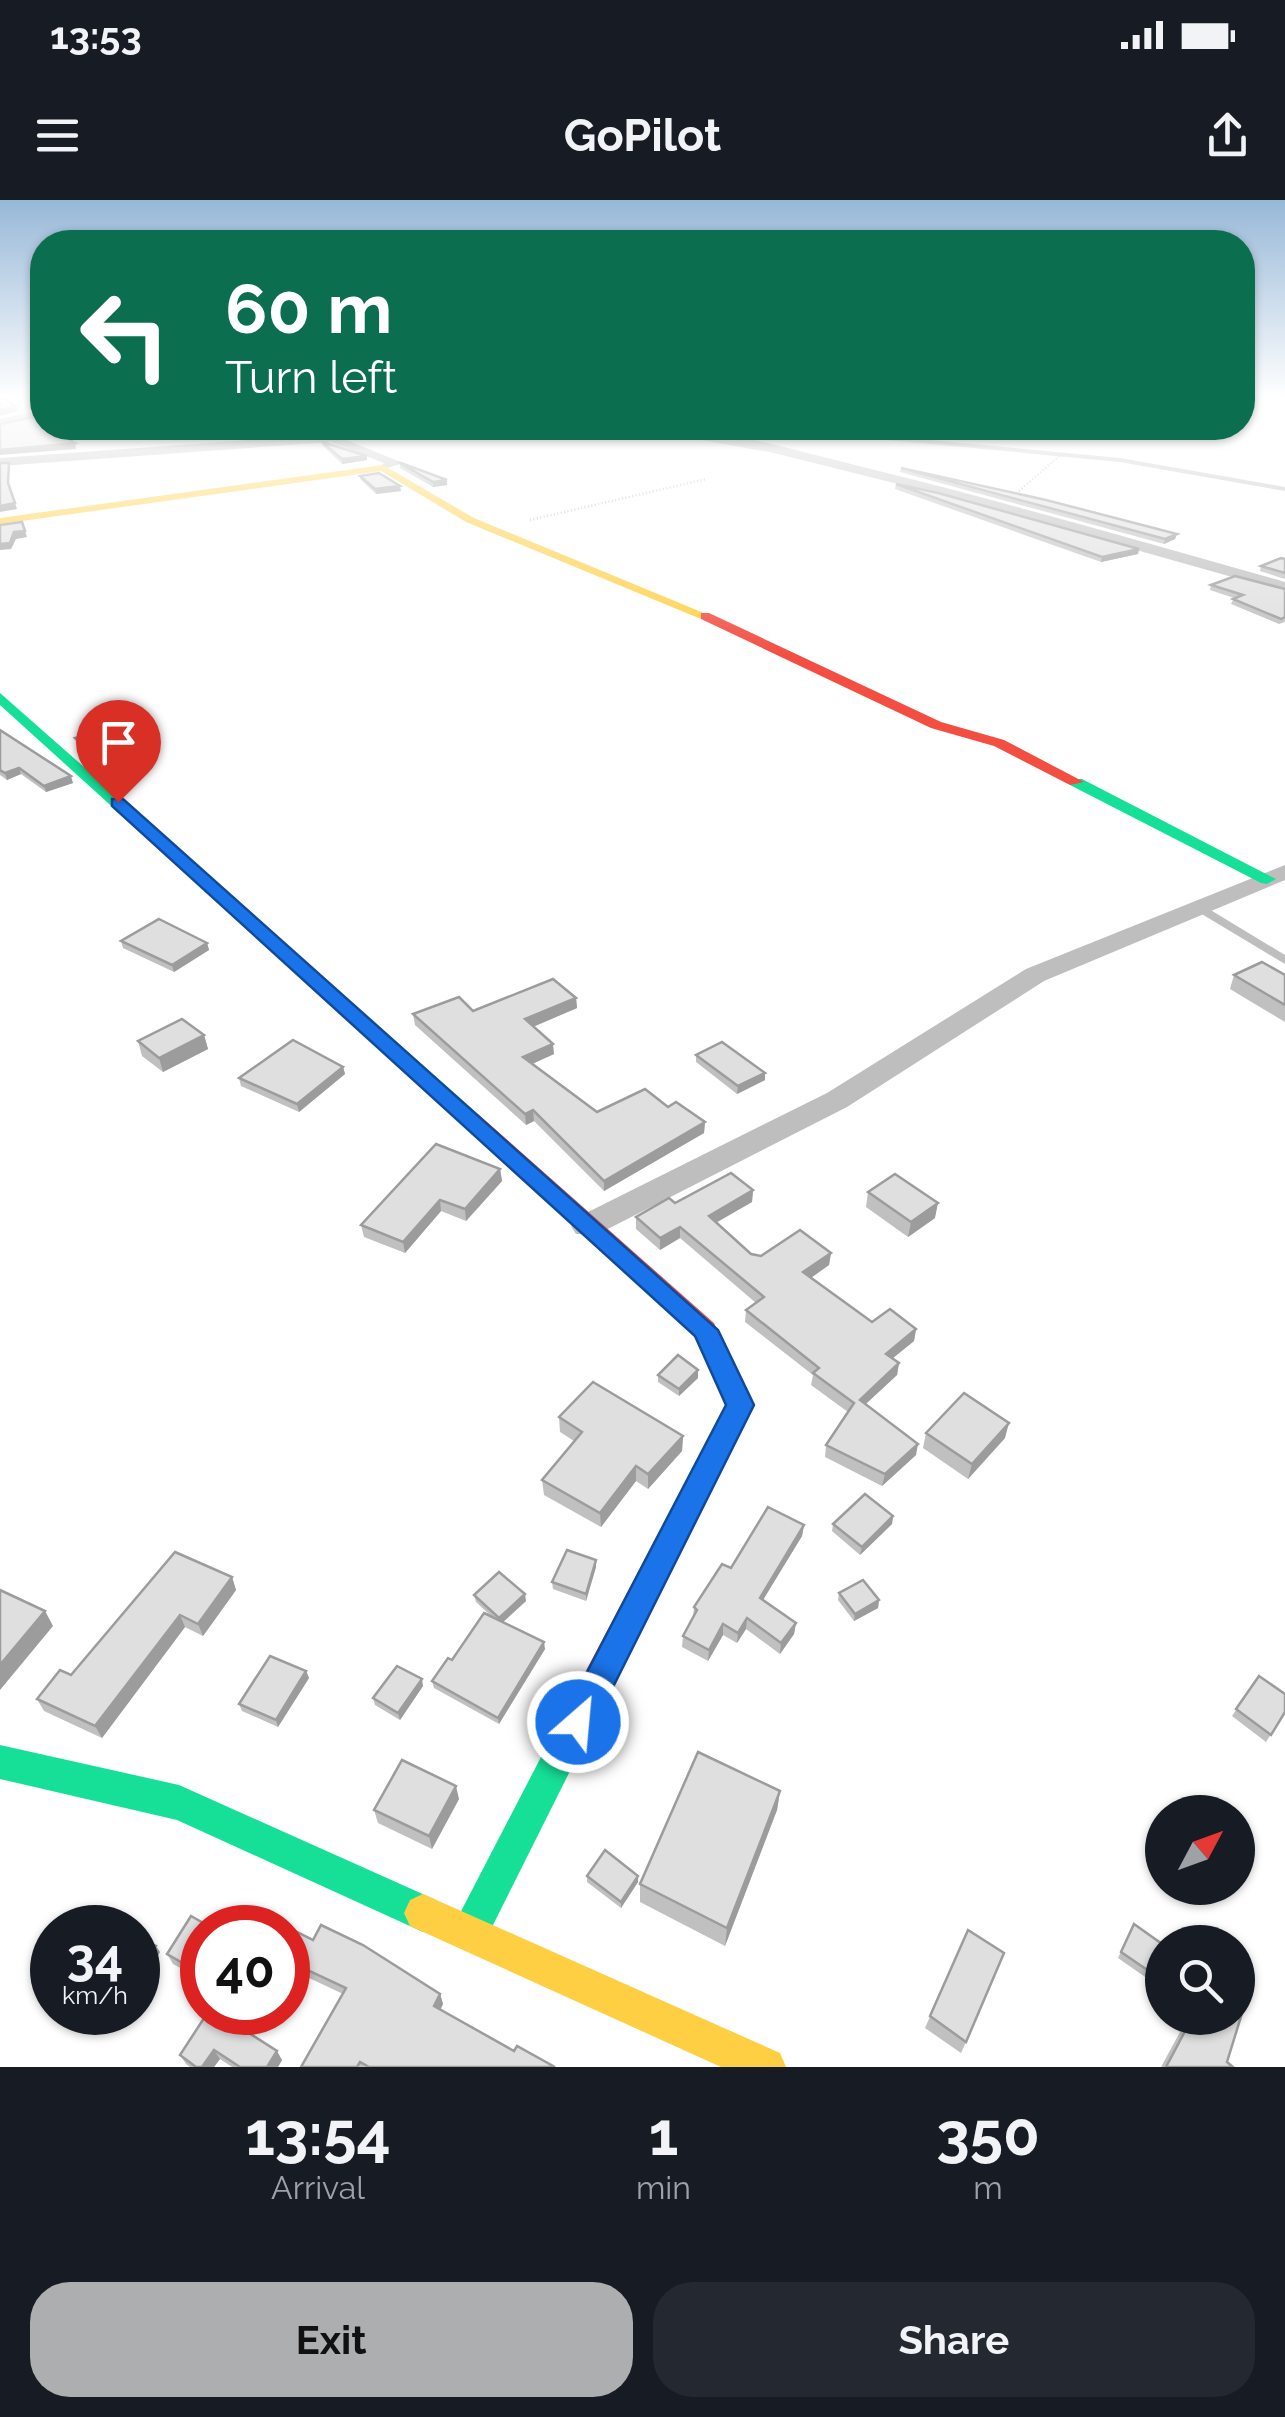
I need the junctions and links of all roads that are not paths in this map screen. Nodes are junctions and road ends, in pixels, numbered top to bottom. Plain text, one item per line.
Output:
1 (274, 483) edge
2 (408, 483) edge
3 (908, 483) edge
4 (0, 521) edge
5 (1285, 587) edge
6 (0, 696) edge
7 (1276, 875) edge
8 (1199, 907) junction
9 (1285, 960) edge
10 (587, 1226) junction
11 (0, 1762) edge
12 (470, 1932) junction
13 (766, 2067) edge

1 - 4 street
2 - 7 street
3 - 5 street
6 - 10 street
7 - 8 street
8 - 9 lane
8 - 10 street
10 - 12 street
11 - 12 street
12 - 13 street

